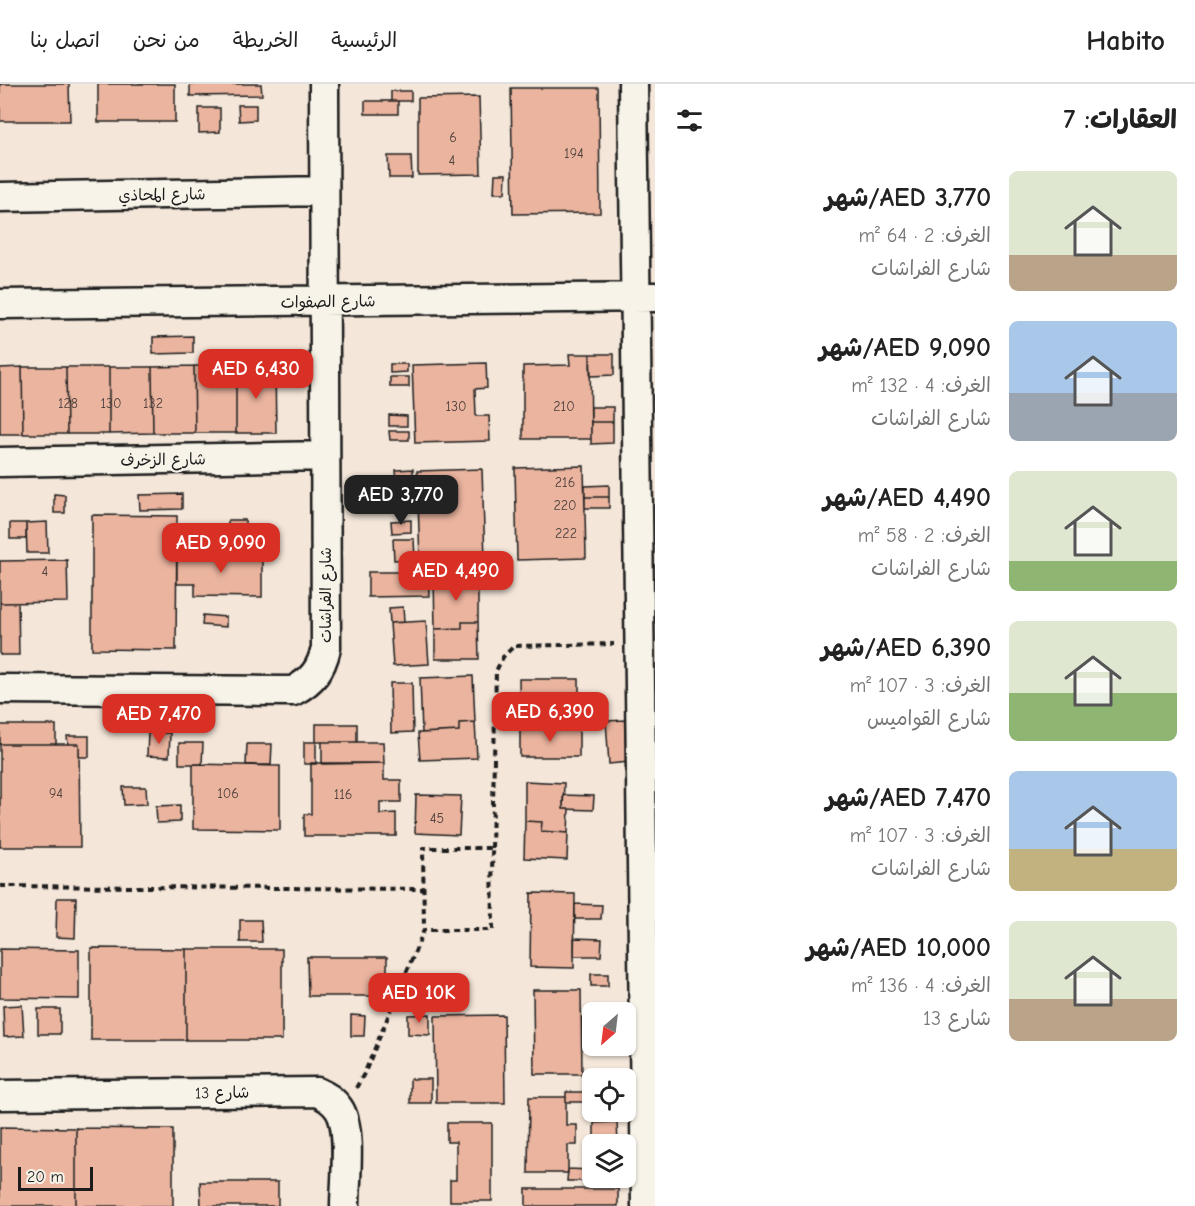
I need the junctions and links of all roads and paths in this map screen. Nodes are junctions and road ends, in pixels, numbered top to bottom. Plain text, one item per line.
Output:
1 (324, 84) edge
2 (633, 84) edge
3 (324, 191) junction
4 (0, 197) edge
5 (645, 297) edge
6 (324, 301) junction
7 (0, 304) edge
8 (326, 456) junction
9 (0, 462) edge
10 (638, 643) junction
11 (0, 689) edge
12 (492, 848) junction
13 (0, 886) edge
14 (423, 889) junction
15 (424, 930) junction
16 (0, 1095) edge
17 (340, 1110) junction
18 (345, 1206) edge
19 (646, 1206) edge

1 - 3 street, شارع الفراشات
2 - 5 street
3 - 4 street, شارع المحاذي
3 - 6 street, شارع الفراشات
5 - 6 street, شارع الصفوات
5 - 10 street
6 - 7 street, شارع الصفوات
6 - 8 street, شارع الفراشات
8 - 9 street, شارع الزخرف
8 - 11 street, شارع الفراشات
10 - 12 path
10 - 19 street
12 - 14 path
12 - 15 path
13 - 14 path
14 - 15 path
15 - 17 path
16 - 17 street, شارع 13
17 - 18 street

